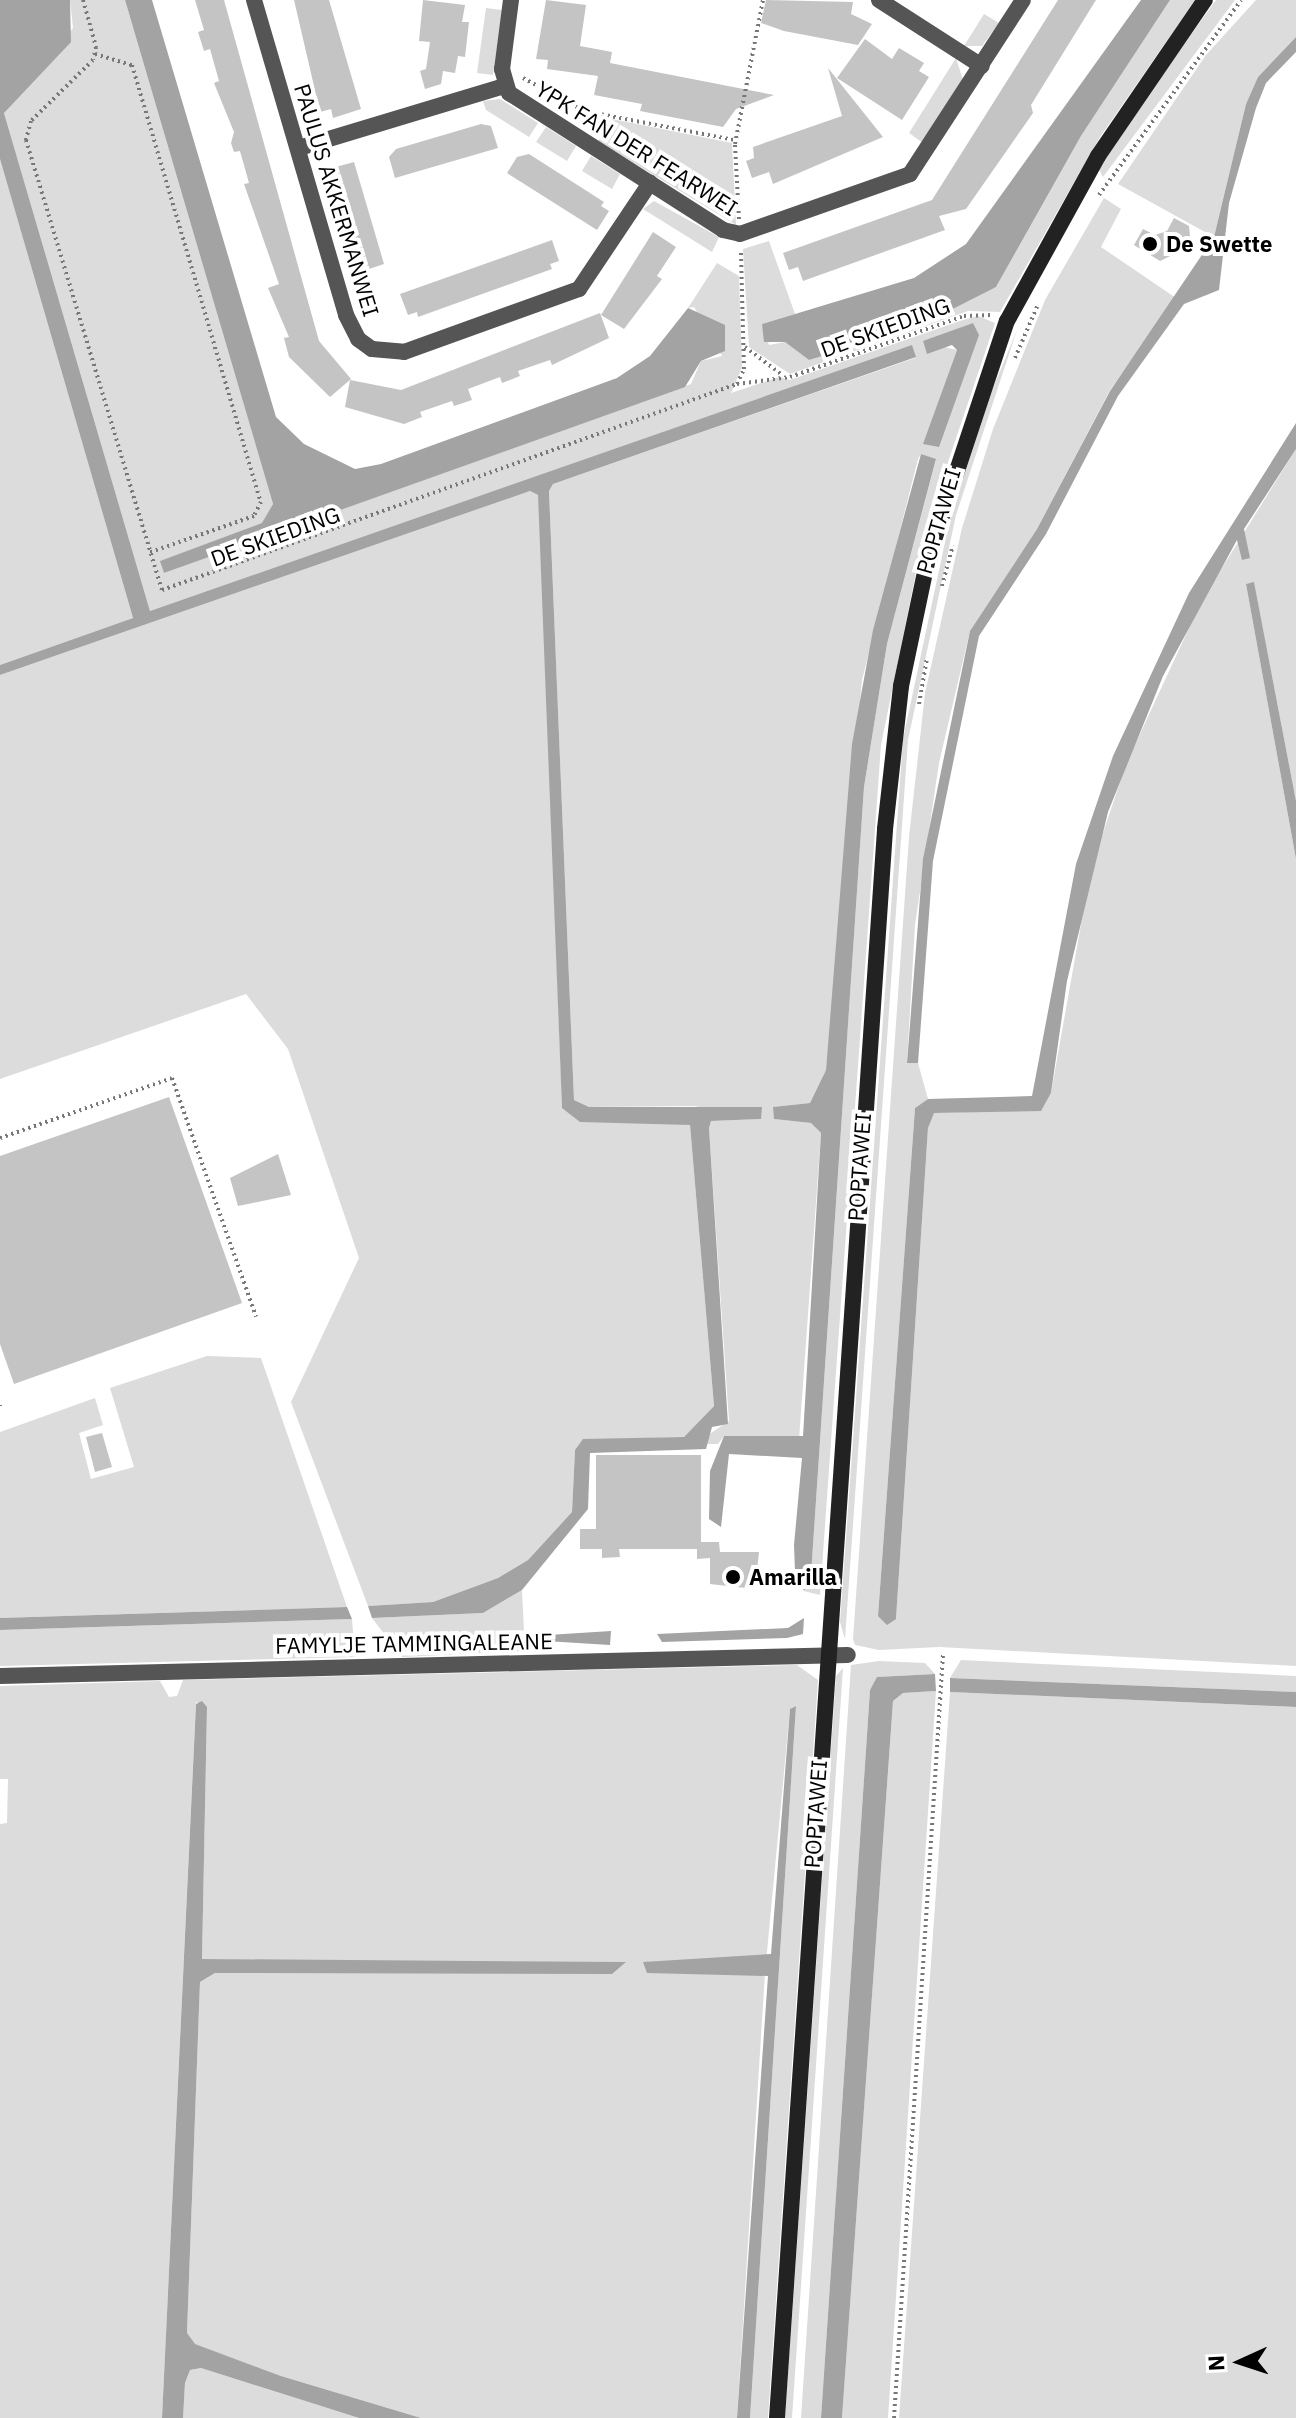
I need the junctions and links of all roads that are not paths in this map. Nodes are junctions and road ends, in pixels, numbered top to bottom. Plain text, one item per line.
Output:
1 (254, 0) edge
2 (511, 0) edge
3 (879, 0) edge
4 (1023, 0) edge
5 (1205, 0) edge
6 (982, 66) junction
7 (503, 82) junction
8 (299, 148) junction
9 (650, 183) junction
10 (828, 1654) junction
11 (848, 1655) dead end
12 (0, 1676) edge
13 (777, 2418) edge

1 - 8 street, PAULUS AKKERMANWEI
2 - 7 street
3 - 6 street
4 - 6 street, YPK FAN DER FEARWEI
5 - 10 main road, POPTAWEI
6 - 9 street, YPK FAN DER FEARWEI
7 - 8 street
7 - 9 street, YPK FAN DER FEARWEI
8 - 9 street, PAULUS AKKERMANWEI
10 - 11 street, FAMYLJE TAMMINGALEANE
10 - 12 street, FAMYLJE TAMMINGALEANE
10 - 13 main road, POPTAWEI

